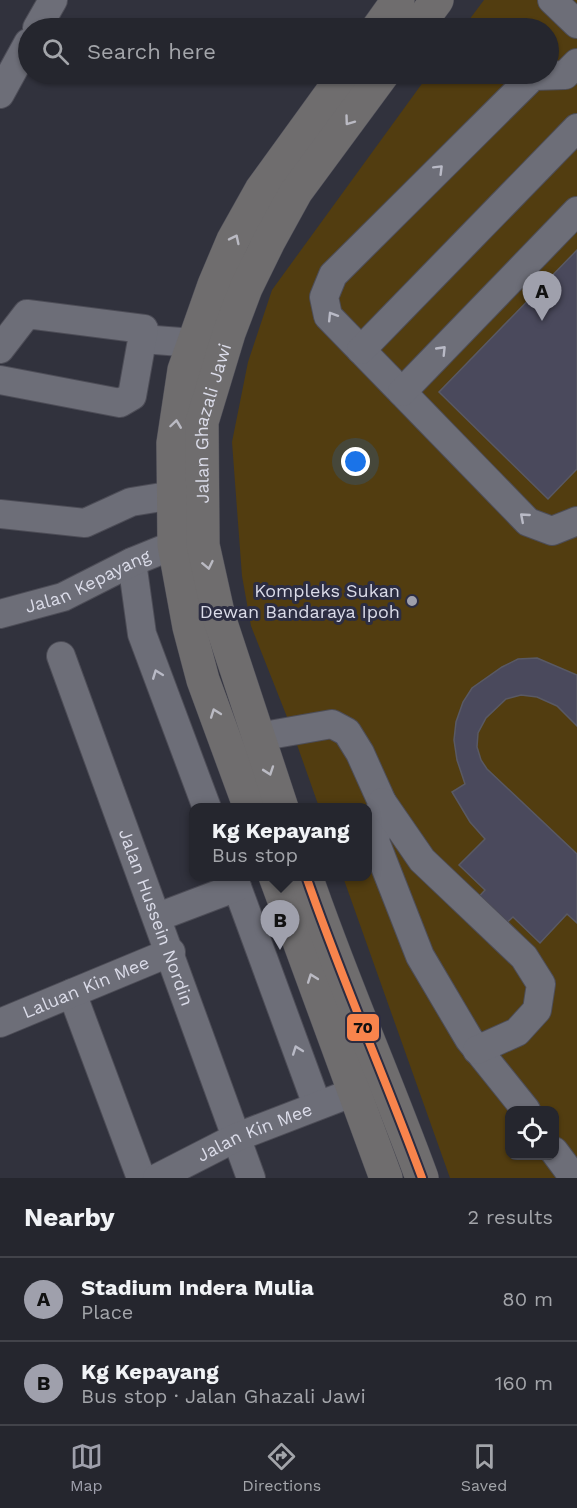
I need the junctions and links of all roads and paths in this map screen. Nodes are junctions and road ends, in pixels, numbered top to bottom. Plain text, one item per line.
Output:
1 (53, 0) edge
2 (398, 0) edge
3 (437, 0) edge
4 (43, 18) edge
5 (385, 18) edge
6 (424, 18) edge
7 (18, 62) edge
8 (577, 63) edge
9 (559, 75) edge
10 (338, 84) edge
11 (376, 84) edge
12 (525, 84) edge
13 (0, 94) edge
14 (577, 128) edge
15 (577, 211) edge
16 (142, 339) junction
17 (194, 343) junction
18 (0, 349) edge
19 (361, 350) junction
20 (0, 380) edge
21 (402, 392) junction
22 (202, 422) junction
23 (174, 495) junction
24 (0, 514) edge
25 (577, 521) edge
26 (174, 545) junction
27 (132, 562) junction
28 (0, 614) edge
29 (62, 656) dead end
30 (258, 737) junction
31 (382, 802) junction
32 (205, 803) edge
33 (249, 803) edge
34 (281, 803) edge
35 (277, 881) edge
36 (308, 881) edge
37 (235, 882) edge
38 (158, 917) junction
39 (171, 952) junction
40 (72, 993) junction
41 (356, 1006) junction
42 (0, 1023) edge
43 (477, 1050) junction
44 (354, 1092) junction
45 (317, 1104) junction
46 (522, 1106) edge
47 (237, 1137) junction
48 (559, 1157) edge
49 (420, 1172) edge
50 (141, 1178) edge
51 (157, 1178) edge
52 (251, 1178) edge
53 (386, 1178) edge
54 (574, 1178) edge

1 - 4 street
2 - 5 main road
3 - 6 main road
7 - 13 street
9 -> 8 street
17 -> 10 main road, Jalan Ghazali Jawi
11 -> 22 main road, Jalan Ghazali Jawi
19 -> 12 street
14 - 19 street
21 -> 15 street
16 - 17 street
16 - 18 street
16 - 20 street
23 -> 17 main road, Jalan Ghazali Jawi
19 - 21 street
25 -> 21 street
22 - 26 main road
22 -> 30 main road, Jalan Ghazali Jawi
23 - 24 street
23 - 26 main road, Jalan Ghazali Jawi
26 - 27 street, Jalan Kepayang
33 -> 26 main road, Jalan Ghazali Jawi
27 - 28 street, Jalan Kepayang
32 -> 27 street
29 - 38 street, Jalan Hussein Nordin
30 - 31 street
30 -> 34 main road, Jalan Ghazali Jawi
31 - 43 street
31 - 43 street
44 -> 35 main road
36 - 41 main road
37 - 38 street
45 -> 37 street
38 - 39 street, Jalan Hussein Nordin
39 - 40 street, Laluan Kin Mee
39 - 47 street, Jalan Hussein Nordin
40 - 42 street, Laluan Kin Mee
40 - 50 street
41 - 44 main road
41 - 49 main road
43 - 46 street
44 - 45 street, Jalan Kin Mee
44 - 49 main road
44 - 53 main road
45 - 47 street, Jalan Kin Mee
47 - 51 street, Jalan Kin Mee
47 - 52 street, Jalan Hussein Nordin
48 - 54 street

